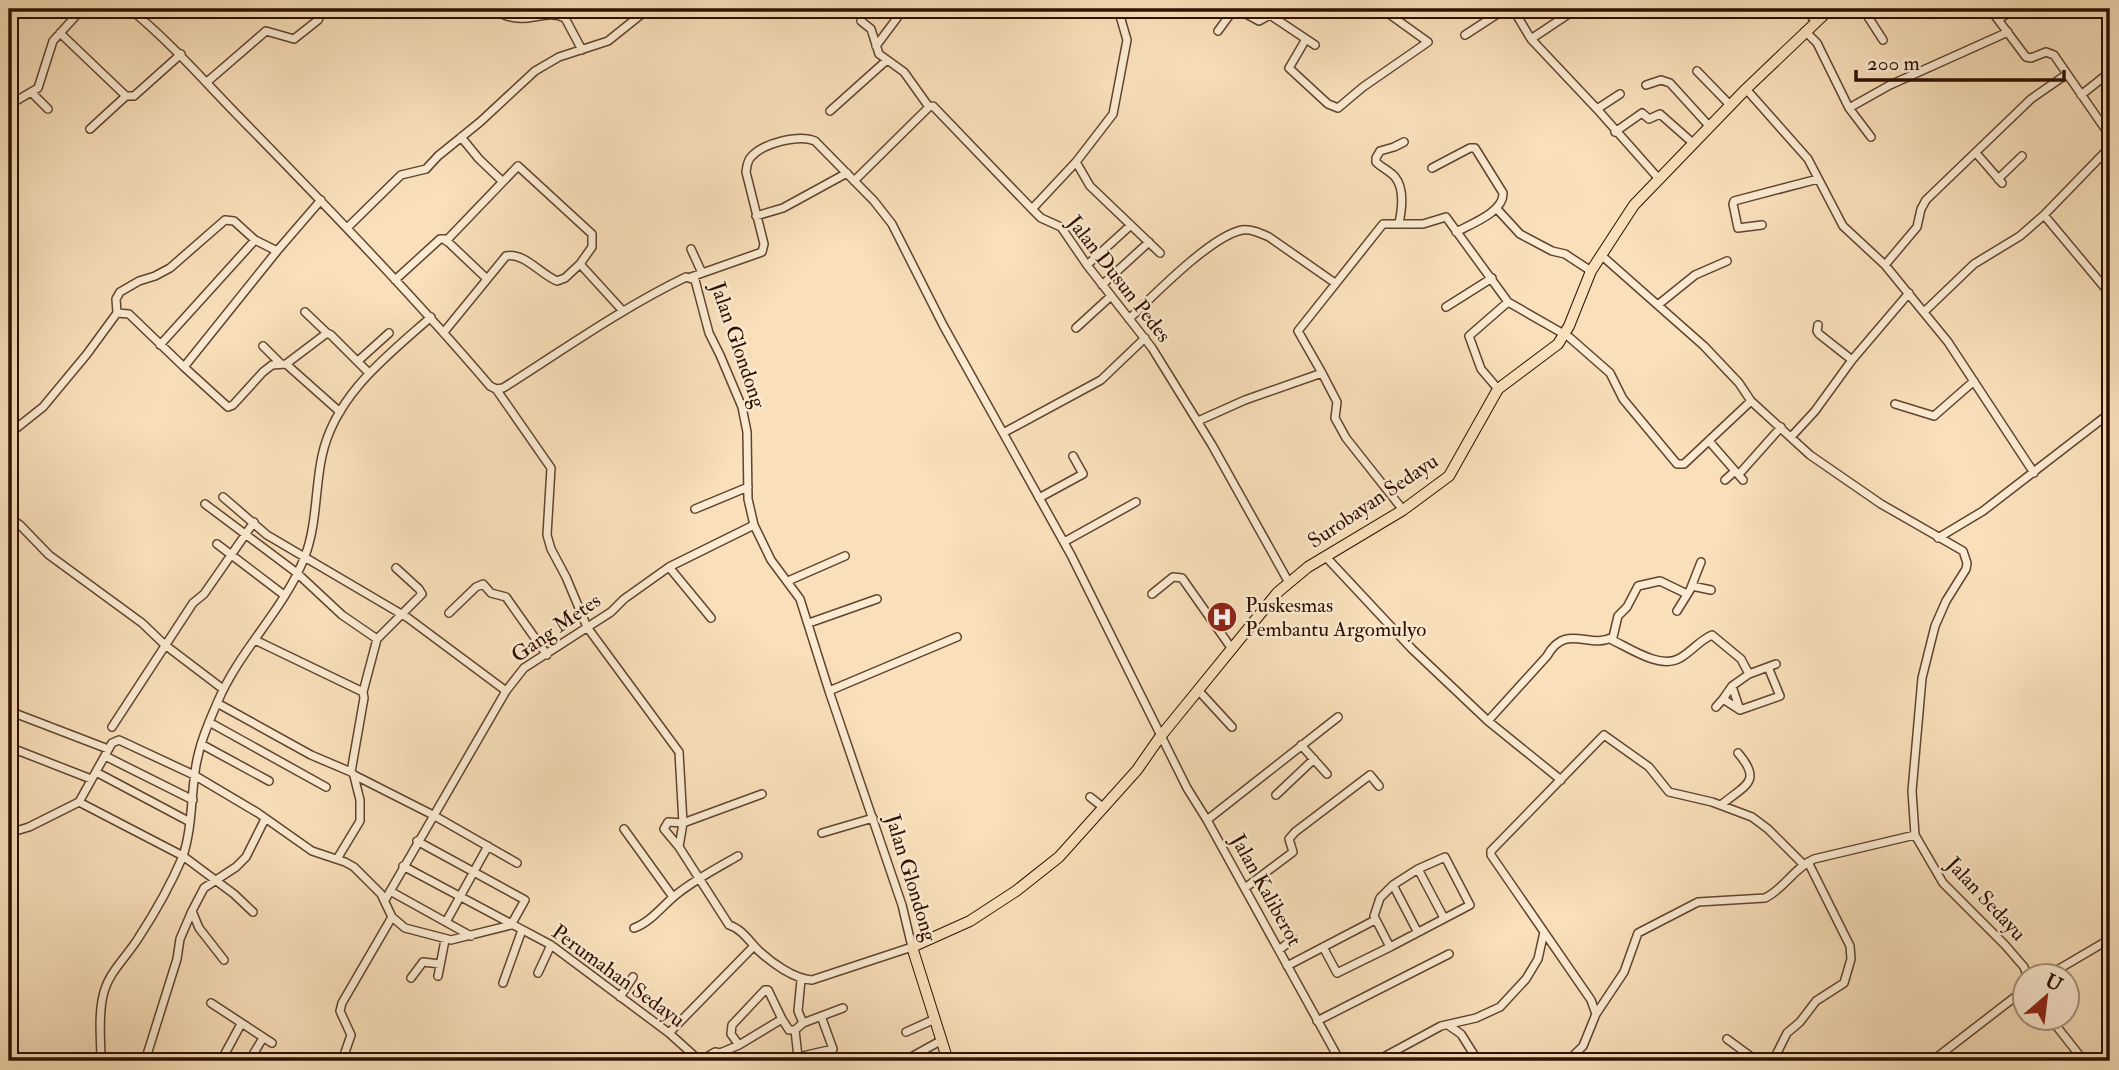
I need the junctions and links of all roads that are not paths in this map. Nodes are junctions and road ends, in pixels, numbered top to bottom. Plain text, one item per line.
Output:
1 (82, 9) edge
2 (130, 9) edge
3 (152, 9) edge
4 (323, 9) edge
5 (519, 9) edge
6 (648, 9) edge
7 (1118, 9) edge
8 (1236, 9) edge
9 (1382, 9) edge
10 (1505, 9) edge
11 (1513, 9) edge
12 (1570, 9) edge
13 (1806, 9) edge
14 (1830, 9) edge
15 (1863, 9) edge
16 (1990, 9) edge
17 (2015, 9) edge
18 (1270, 12) edge
19 (502, 14) dead end
20 (898, 18) dead end
21 (143, 19) junction
22 (1999, 19) junction
23 (514, 20) junction
24 (861, 21) dead end
25 (1815, 21) junction
26 (1218, 31) dead end
27 (1805, 31) junction
28 (2008, 32) junction
29 (60, 33) junction
30 (1465, 35) dead end
31 (1306, 39) junction
32 (1531, 39) junction
33 (1882, 40) dead end
34 (1315, 45) dead end
35 (876, 46) junction
36 (582, 50) junction
37 (181, 54) junction
38 (887, 60) junction
39 (1697, 71) dead end
40 (2110, 72) edge
41 (2067, 74) junction
42 (207, 82) junction
43 (1646, 85) dead end
44 (1746, 89) junction
45 (31, 92) junction
46 (1620, 94) dead end
47 (2081, 95) junction
48 (126, 96) junction
49 (1694, 98) dead end
50 (9, 105) edge
51 (1731, 106) junction
52 (929, 107) junction
53 (1849, 108) junction
54 (48, 109) dead end
55 (1597, 109) junction
56 (830, 111) dead end
57 (1711, 126) junction
58 (2106, 126) edge
59 (90, 130) dead end
60 (1615, 132) junction
61 (2110, 136) edge
62 (461, 137) junction
63 (1871, 137) dead end
64 (1404, 142) dead end
65 (1694, 144) junction
66 (2110, 146) edge
67 (1976, 153) junction
68 (2022, 156) dead end
69 (1076, 162) junction
70 (1432, 168) dead end
71 (847, 173) junction
72 (1659, 179) junction
73 (1818, 179) junction
74 (502, 181) junction
75 (854, 181) junction
76 (321, 200) junction
77 (1032, 209) junction
78 (1497, 209) junction
79 (2044, 215) junction
80 (756, 216) junction
81 (1399, 223) junction
82 (1131, 225) junction
83 (1762, 225) dead end
84 (348, 227) junction
85 (1456, 232) junction
86 (255, 240) junction
87 (446, 241) junction
88 (1149, 242) junction
89 (691, 249) dead end
90 (276, 251) junction
91 (1160, 253) dead end
92 (1601, 255) junction
93 (1727, 261) dead end
94 (580, 264) junction
95 (1087, 265) junction
96 (1885, 265) junction
97 (1591, 271) junction
98 (702, 274) junction
99 (691, 277) junction
100 (486, 278) junction
101 (1492, 278) junction
102 (395, 280) junction
103 (1335, 283) junction
104 (1102, 285) junction
105 (1909, 293) junction
106 (2110, 295) edge
107 (1111, 296) junction
108 (1508, 302) junction
109 (1659, 304) junction
110 (1446, 307) dead end
111 (622, 310) junction
112 (305, 312) dead end
113 (1925, 312) junction
114 (117, 313) junction
115 (431, 317) junction
116 (1129, 319) junction
117 (1818, 324) dead end
118 (1076, 328) dead end
119 (444, 332) junction
120 (389, 333) dead end
121 (327, 334) junction
122 (1564, 334) junction
123 (1145, 338) junction
124 (380, 341) junction
125 (160, 345) junction
126 (263, 346) dead end
127 (390, 353) junction
128 (1852, 360) junction
129 (358, 361) junction
130 (283, 364) junction
131 (184, 367) junction
132 (369, 373) junction
133 (1322, 373) junction
134 (1974, 381) junction
135 (496, 389) junction
136 (1498, 389) junction
137 (1751, 401) junction
138 (1895, 404) dead end
139 (340, 412) junction
140 (2110, 414) edge
141 (1198, 421) junction
142 (1781, 427) junction
143 (1003, 433) junction
144 (9, 434) edge
145 (1791, 437) junction
146 (1709, 441) junction
147 (1073, 456) dead end
148 (2034, 472) junction
149 (1739, 474) junction
150 (1725, 480) dead end
151 (748, 487) junction
152 (223, 497) dead end
153 (1039, 498) junction
154 (1136, 502) dead end
155 (205, 504) dead end
156 (695, 509) dead end
157 (1403, 510) junction
158 (10, 521) edge
159 (254, 522) junction
160 (754, 525) junction
161 (245, 534) junction
162 (1938, 538) junction
163 (1064, 542) junction
164 (217, 544) dead end
165 (232, 555) junction
166 (305, 556) junction
167 (845, 556) dead end
168 (1326, 557) junction
169 (1700, 562) dead end
170 (669, 567) junction
171 (396, 568) dead end
172 (297, 573) junction
173 (788, 581) junction
174 (1288, 582) junction
175 (1692, 586) junction
176 (1711, 590) dead end
177 (1153, 594) dead end
178 (1687, 594) junction
179 (284, 595) junction
180 (877, 599) dead end
181 (1677, 611) dead end
182 (449, 613) dead end
183 (403, 615) junction
184 (711, 618) dead end
185 (809, 623) junction
186 (587, 627) junction
187 (957, 637) dead end
188 (377, 639) junction
189 (1610, 639) junction
190 (255, 640) junction
191 (165, 645) junction
192 (1232, 649) junction
193 (547, 655) junction
194 (1749, 674) junction
195 (1732, 686) junction
196 (223, 689) junction
197 (1198, 690) junction
198 (506, 691) junction
199 (829, 691) junction
200 (363, 692) junction
201 (1723, 699) junction
202 (217, 703) junction
203 (1716, 707) dead end
204 (1740, 709) junction
205 (9, 710) edge
206 (1338, 717) dead end
207 (1488, 721) junction
208 (209, 722) junction
209 (111, 727) dead end
210 (1232, 727) dead end
211 (1160, 737) junction
212 (201, 744) junction
213 (1301, 745) junction
214 (9, 747) edge
215 (106, 752) junction
216 (1738, 753) dead end
217 (1314, 759) junction
218 (353, 774) junction
219 (1327, 774) dead end
220 (94, 775) junction
221 (194, 775) junction
222 (1561, 780) junction
223 (269, 781) dead end
224 (1379, 786) dead end
225 (326, 788) dead end
226 (762, 794) dead end
227 (1276, 795) dead end
228 (1090, 797) dead end
229 (193, 800) junction
230 (79, 802) junction
231 (1721, 805) junction
232 (1104, 808) junction
233 (433, 815) junction
234 (873, 818) junction
235 (265, 819) junction
236 (1207, 820) junction
237 (190, 822) junction
238 (683, 823) junction
239 (9, 825) edge
240 (624, 829) dead end
241 (19, 831) junction
242 (9, 832) edge
243 (822, 832) dead end
244 (1915, 835) junction
245 (417, 841) junction
246 (488, 846) junction
247 (679, 847) junction
248 (183, 856) junction
249 (738, 856) dead end
250 (337, 859) junction
251 (517, 863) dead end
252 (1806, 863) junction
253 (403, 866) junction
254 (1418, 869) junction
255 (473, 873) junction
256 (698, 878) junction
257 (215, 879) junction
258 (1393, 885) junction
259 (1245, 888) junction
260 (390, 891) junction
261 (673, 897) junction
262 (459, 898) junction
263 (384, 900) junction
264 (192, 911) junction
265 (253, 912) dead end
266 (392, 917) junction
267 (1444, 918) junction
268 (1375, 920) junction
269 (446, 922) junction
270 (511, 925) junction
271 (634, 928) dead end
272 (522, 930) junction
273 (1417, 931) junction
274 (1544, 932) junction
275 (471, 936) junction
276 (1293, 939) dead end
277 (2110, 939) edge
278 (445, 940) junction
279 (551, 945) junction
280 (754, 946) junction
281 (912, 947) junction
282 (1323, 947) junction
283 (1390, 947) junction
284 (1279, 950) junction
285 (1449, 954) dead end
286 (224, 960) dead end
287 (2020, 962) edge
288 (2070, 962) edge
289 (440, 964) junction
290 (1287, 966) junction
291 (538, 973) dead end
292 (438, 976) dead end
293 (633, 977) dead end
294 (411, 978) dead end
295 (801, 980) junction
296 (503, 983) dead end
297 (620, 997) junction
298 (2010, 1001) edge
299 (211, 1003) dead end
300 (843, 1008) dead end
301 (1596, 1014) junction
302 (821, 1016) junction
303 (782, 1019) junction
304 (935, 1019) junction
305 (1317, 1021) junction
306 (803, 1023) junction
307 (241, 1024) junction
308 (1448, 1025) junction
309 (795, 1030) junction
310 (906, 1032) dead end
311 (2062, 1032) edge
312 (669, 1033) junction
313 (263, 1038) junction
314 (1727, 1039) dead end
315 (942, 1040) junction
316 (272, 1043) dead end
317 (739, 1045) junction
318 (720, 1053) junction
319 (799, 1057) junction
320 (101, 1061) edge
321 (145, 1061) edge
322 (221, 1061) edge
323 (249, 1061) edge
324 (342, 1061) edge
325 (700, 1061) edge
326 (724, 1061) edge
327 (784, 1061) edge
328 (904, 1061) edge
329 (948, 1061) edge
330 (1340, 1061) edge
331 (1372, 1061) edge
332 (1478, 1061) edge
333 (1568, 1061) edge
334 (1757, 1061) edge
335 (1773, 1061) edge
336 (1931, 1061) edge
337 (2084, 1061) edge

1 - 29 street
2 - 21 street
3 - 21 street
4 - 42 street
5 - 23 street
6 - 36 street
7 - 69 street
8 - 18 street
8 - 26 street
9 - 31 street
10 - 30 street
11 - 32 street
12 - 32 street
13 - 25 street
14 - 25 main road, Surobayan Sedayu
15 - 33 street
16 - 22 street
17 - 22 street
18 - 31 street
19 - 23 street
20 - 35 street
21 - 37 street
22 - 28 street
23 - 36 street
24 - 35 street, Jalan Dusun Pedes
25 - 27 main road, Surobayan Sedayu
27 - 44 main road, Surobayan Sedayu
27 - 53 street
28 - 41 street
28 - 53 street
29 - 45 street
29 - 48 street
31 - 34 street
32 - 55 street
35 - 38 street, Jalan Dusun Pedes
36 - 62 street
37 - 42 street
37 - 48 street
38 - 52 street, Jalan Dusun Pedes
38 - 56 street
39 - 51 street
40 - 47 street
41 - 47 street
41 - 67 street
42 - 76 street
43 - 57 street
44 - 51 main road, Surobayan Sedayu
44 - 73 street
45 - 50 street
45 - 54 street
46 - 55 street
47 - 58 street
48 - 59 street
49 - 57 street
51 - 57 main road, Surobayan Sedayu
52 - 75 street
52 - 77 street, Jalan Dusun Pedes
53 - 63 street
55 - 60 street
57 - 65 main road, Surobayan Sedayu
58 - 61 street
60 - 65 street
60 - 72 street
62 - 74 street
62 - 84 street
64 - 81 street
65 - 72 main road, Surobayan Sedayu
66 - 79 street
67 - 68 street
67 - 96 street
69 - 77 street
69 - 82 street
70 - 78 street
71 - 75 street, Jalan Kaliberot
71 - 80 street
71 - 80 street, Jalan Kaliberot
72 - 92 main road, Surobayan Sedayu
73 - 83 street
73 - 96 street
74 - 87 street
74 - 94 street
75 - 143 street, Jalan Kaliberot
76 - 84 street
76 - 90 street
77 - 95 street, Jalan Dusun Pedes
78 - 85 street
78 - 97 street
79 - 106 street
79 - 113 street
80 - 98 street
81 - 85 street
81 - 103 street
82 - 88 street
82 - 95 street
84 - 102 street
85 - 101 street
86 - 90 street
86 - 114 street
86 - 125 street
87 - 100 street
87 - 102 street
88 - 91 street
88 - 104 street
89 - 98 street
90 - 131 street
92 - 97 main road, Surobayan Sedayu
92 - 109 street
93 - 109 street
94 - 100 street
94 - 111 street
95 - 104 street, Jalan Dusun Pedes
96 - 105 street
97 - 122 main road, Surobayan Sedayu
98 - 99 street
99 - 111 street, Jalan Glondong
99 - 151 street, Jalan Glondong
100 - 119 street
101 - 108 street
101 - 110 street
102 - 115 street
103 - 116 street
103 - 133 street
104 - 107 street, Jalan Dusun Pedes
105 - 113 street
105 - 128 street
107 - 116 street, Jalan Dusun Pedes
107 - 118 street
108 - 122 street
108 - 136 street
109 - 137 street
111 - 135 street, Jalan Glondong
112 - 121 street
113 - 134 street
114 - 125 street
114 - 144 street
115 - 119 street
115 - 127 street
116 - 123 street, Jalan Dusun Pedes
117 - 128 street
119 - 135 street
120 - 124 street
121 - 129 street
121 - 130 street
122 - 136 main road, Surobayan Sedayu
122 - 146 street
123 - 141 street, Jalan Dusun Pedes
123 - 143 street
124 - 127 street
124 - 129 street
125 - 131 street
126 - 130 street
127 - 132 street
128 - 145 street
129 - 132 street
130 - 131 street
130 - 139 street
132 - 139 street
133 - 141 street
133 - 157 street
134 - 138 street
134 - 148 street
135 - 186 street
136 - 157 main road, Surobayan Sedayu
137 - 142 street
137 - 146 street
139 - 166 street
140 - 148 street
141 - 174 street, Jalan Dusun Pedes
142 - 145 street
142 - 149 street
143 - 153 street, Jalan Kaliberot
145 - 162 street
146 - 149 street
147 - 153 street
148 - 162 street
149 - 150 street
151 - 156 street
151 - 160 street, Jalan Glondong
152 - 159 street
153 - 163 street, Jalan Kaliberot
154 - 163 street
155 - 161 street
157 - 168 main road, Surobayan Sedayu
158 - 191 street
159 - 161 street
159 - 166 street
160 - 170 street, Gang Metes
160 - 173 street, Jalan Glondong
161 - 165 street
161 - 172 street
162 - 244 street
163 - 211 street, Jalan Kaliberot
164 - 165 street
165 - 179 street
165 - 191 street
166 - 172 street
166 - 183 street
167 - 173 street
168 - 174 main road, Surobayan Sedayu
168 - 207 street
169 - 175 street
170 - 184 street
170 - 186 street, Gang Metes
171 - 183 street
172 - 179 street
172 - 188 street
173 - 185 street, Jalan Glondong
174 - 192 main road, Surobayan Sedayu
175 - 176 street
175 - 178 street
177 - 192 street
178 - 181 street
178 - 189 street
179 - 190 street
180 - 185 street
182 - 193 street
183 - 188 street
183 - 198 street
185 - 199 street, Jalan Glondong
186 - 193 street, Gang Metes
186 - 238 street
187 - 199 street
188 - 200 street
189 - 194 street
189 - 207 street
190 - 196 street
190 - 200 street
191 - 196 street
191 - 209 street
192 - 197 main road, Surobayan Sedayu
193 - 198 street, Gang Metes
194 - 195 street
194 - 204 street
195 - 201 street
195 - 204 street
196 - 202 street
197 - 210 street
197 - 211 main road, Surobayan Sedayu
198 - 233 street, Gang Metes
199 - 234 street, Jalan Glondong
200 - 218 street
201 - 203 street
201 - 204 street
202 - 208 street
202 - 218 street
205 - 215 street
206 - 213 street
207 - 222 street
208 - 212 street
208 - 225 street
211 - 232 main road, Surobayan Sedayu
211 - 236 street, Jalan Kaliberot
212 - 221 street
212 - 223 street
213 - 217 street
213 - 236 street
214 - 220 street
215 - 220 street
215 - 221 street
215 - 229 street
216 - 231 street
217 - 219 street
217 - 227 street
218 - 233 street
218 - 250 street
220 - 230 street
220 - 237 street
221 - 229 street
221 - 235 street
222 - 231 street
222 - 274 street
224 - 259 street
226 - 238 street
228 - 232 street
229 - 237 street
230 - 241 street
230 - 248 street
231 - 252 street
232 - 281 main road, Surobayan Sedayu
233 - 245 street, Gang Metes
233 - 246 street
234 - 243 street
234 - 281 street, Jalan Glondong
235 - 250 street
235 - 257 street
236 - 259 street, Jalan Kaliberot
237 - 248 street
238 - 247 street
238 - 247 street
239 - 241 street
240 - 261 street
241 - 242 street
244 - 252 street
244 - 287 street, Jalan Sedayu
245 - 253 street, Gang Metes
245 - 255 street
246 - 251 street
246 - 255 street
247 - 256 street
248 - 257 street
248 - 320 street
249 - 256 street
250 - 263 street
252 - 301 street
252 - 335 street
253 - 260 street, Gang Metes
253 - 262 street, Perumahan Sedayu
254 - 258 street
254 - 267 street
254 - 267 street
255 - 262 street
255 - 270 street
256 - 261 street
256 - 280 street
257 - 264 street
257 - 265 street
258 - 268 street
258 - 273 street
259 - 284 street, Jalan Kaliberot
260 - 263 street, Gang Metes
260 - 269 street
261 - 271 street
262 - 269 street
262 - 270 street, Perumahan Sedayu
263 - 266 street
264 - 286 street
264 - 321 street
266 - 278 street
266 - 324 street
267 - 273 street
268 - 282 street
268 - 283 street
269 - 275 street
270 - 272 street, Perumahan Sedayu
270 - 275 street
272 - 279 street, Perumahan Sedayu
272 - 296 street
273 - 283 street
274 - 301 street
274 - 308 street
275 - 278 street
276 - 284 street
277 - 288 street
278 - 289 street
279 - 291 street
279 - 297 street, Perumahan Sedayu
280 - 295 street
280 - 312 street
281 - 295 street
281 - 304 main road, Jalan Glondong
282 - 283 street
282 - 290 street
284 - 290 street, Jalan Kaliberot
285 - 305 street
289 - 292 street
289 - 294 street
290 - 305 street, Jalan Kaliberot
293 - 297 street
295 - 306 street
297 - 312 street, Perumahan Sedayu
298 - 336 street
299 - 307 street
300 - 302 street
301 - 333 street
302 - 306 street
302 - 319 street
303 - 309 street
303 - 317 street
303 - 317 street
304 - 310 street
304 - 315 main road, Jalan Glondong
305 - 330 street, Jalan Kaliberot
306 - 309 street
307 - 313 street
307 - 322 street
308 - 331 street
308 - 332 street
309 - 319 street
311 - 337 street
312 - 325 street, Perumahan Sedayu
313 - 316 street
313 - 323 street
314 - 334 street
315 - 328 street
315 - 329 main road, Jalan Glondong
317 - 318 street
318 - 325 street
318 - 326 street
319 - 327 street

